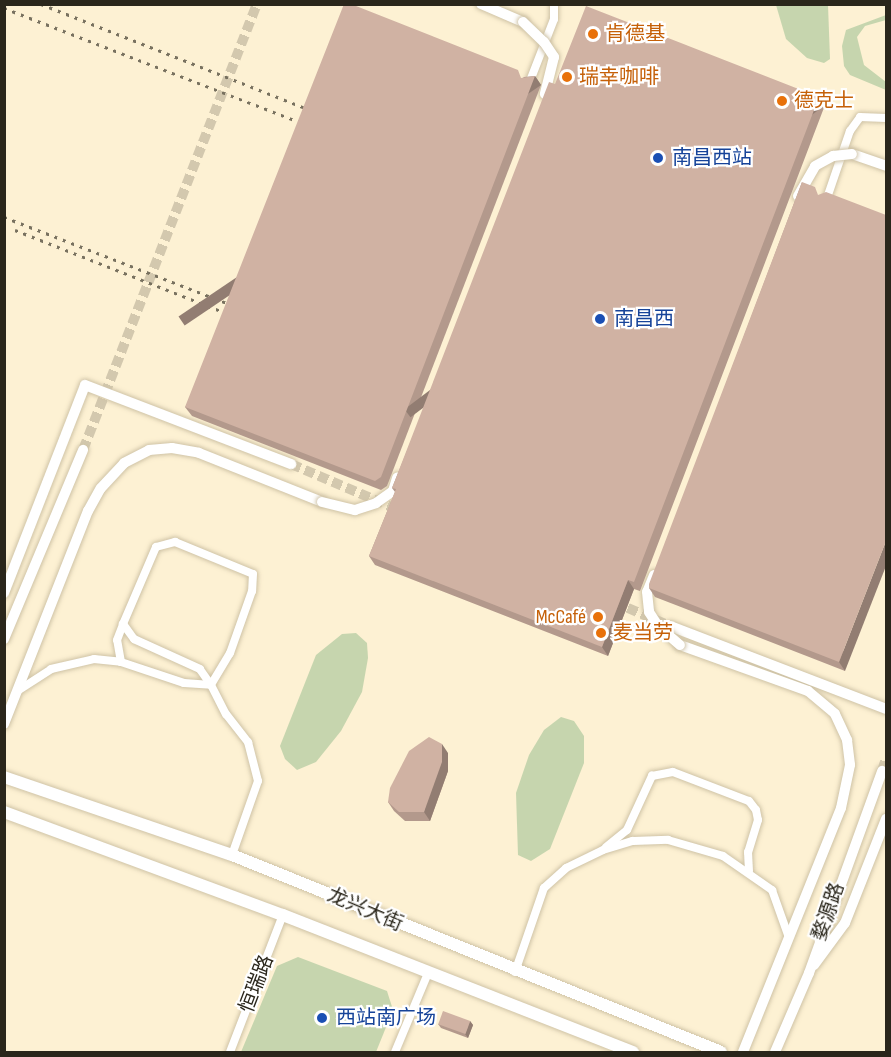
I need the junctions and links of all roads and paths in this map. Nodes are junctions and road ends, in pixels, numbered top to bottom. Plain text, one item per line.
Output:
1 (481, 4) edge
2 (554, 4) edge
3 (530, 81) edge
4 (539, 111) edge
5 (886, 118) edge
6 (886, 166) edge
7 (826, 198) edge
8 (793, 210) edge
9 (83, 450) tunnel mouth
10 (291, 464) tunnel mouth
11 (401, 469) edge
12 (660, 560) edge
13 (4, 593) edge
14 (123, 624) junction
15 (670, 626) tunnel mouth
16 (4, 639) edge
17 (121, 662) junction
18 (211, 685) junction
19 (20, 690) junction
20 (886, 709) edge
21 (4, 724) edge
22 (882, 771) dead end
23 (4, 777) edge
24 (4, 812) edge
25 (886, 819) edge
26 (603, 850) junction
27 (232, 855) junction
28 (749, 871) junction
29 (283, 915) junction
30 (788, 934) junction
31 (515, 972) junction
32 (809, 972) junction
33 (428, 973) junction
34 (230, 1053) edge
35 (395, 1053) edge
36 (633, 1053) edge
37 (721, 1053) edge
38 (743, 1053) edge
39 (775, 1053) edge

1 - 4 street, bridge
2 - 3 street
5 - 7 street
6 - 8 street, bridge
9 - 16 street
10 - 13 street
11 - 19 street, bridge
12 - 30 street, 婺源路, bridge
14 - 17 street
14 - 18 street
14 - 18 street
15 - 20 street
17 - 18 street
17 - 19 street
18 - 27 street
19 - 21 street
22 - 32 street, 婺源路
23 - 27 main road, 龙兴大街
24 - 29 main road, 龙兴大街
25 - 32 street
26 - 28 street
26 - 28 street
26 - 31 street
27 - 31 main road, 龙兴大街
28 - 30 street
29 - 33 main road, 龙兴大街
29 - 34 street, 恒瑞路
30 - 38 street, 婺源路
31 - 37 main road, 龙兴大街
32 - 39 street, 婺源路
33 - 35 street
33 - 36 main road, 龙兴大街

